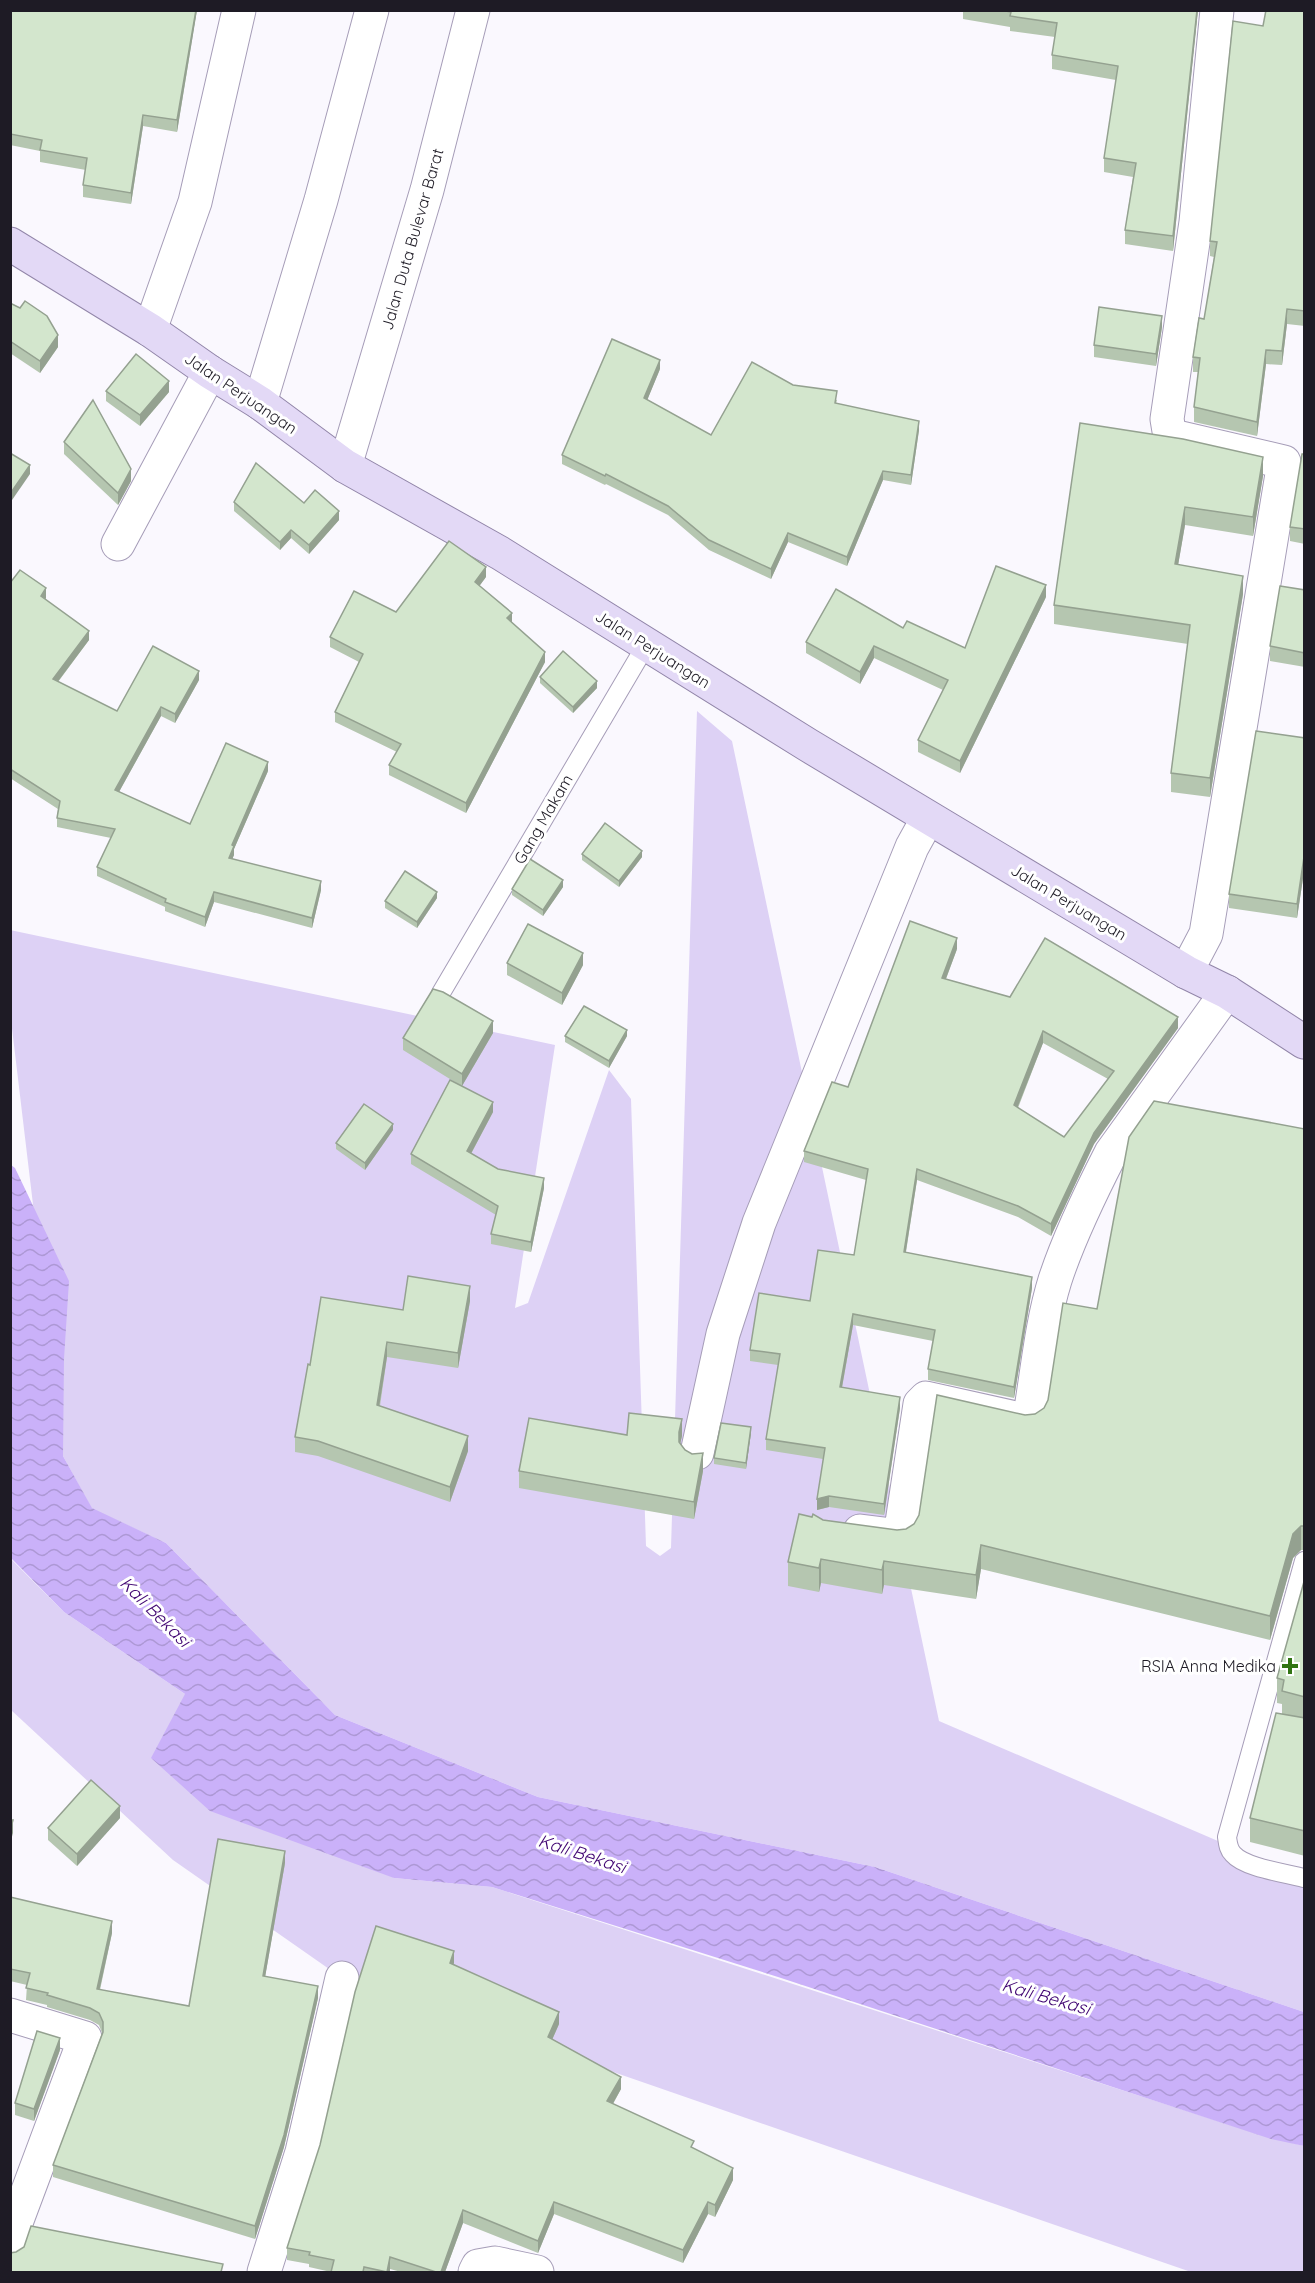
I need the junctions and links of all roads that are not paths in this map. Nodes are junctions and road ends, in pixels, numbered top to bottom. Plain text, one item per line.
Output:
1 (239, 10) edge
2 (372, 10) edge
3 (472, 10) edge
4 (1217, 10) edge
5 (10, 244) edge
6 (150, 330) junction
7 (210, 372) junction
8 (260, 403) junction
9 (1294, 463) edge
10 (345, 466) junction
11 (118, 544) dead end
12 (646, 645) junction
13 (928, 818) junction
14 (1186, 972) junction
15 (1227, 992) junction
16 (441, 993) edge
17 (1305, 1042) edge
18 (697, 1453) edge
19 (826, 1526) edge
20 (1305, 1561) edge
21 (1259, 1721) junction
22 (1282, 1726) edge
23 (1305, 1878) edge
24 (342, 1978) dead end
25 (10, 2015) edge
26 (10, 2245) edge
27 (264, 2272) edge
28 (475, 2272) edge
29 (537, 2272) edge

1 - 6 street
2 - 8 street
3 - 10 street, Jalan Duta Bulevar Barat
4 - 9 street
5 - 6 main road, Jalan Perjuangan
6 - 7 main road, Jalan Perjuangan
7 - 8 main road, Jalan Perjuangan
7 - 11 street
8 - 10 main road, Jalan Perjuangan
9 - 14 street
10 - 12 main road, Jalan Perjuangan
12 - 13 main road, Jalan Perjuangan
12 - 16 lane, Gang Makam
13 - 14 main road, Jalan Perjuangan
13 - 18 street
14 - 15 main road, Jalan Perjuangan
15 - 17 main road, Jalan Perjuangan
15 - 19 street
20 - 21 lane
21 - 22 lane
21 - 23 lane
24 - 27 street
25 - 26 street
28 - 29 street

